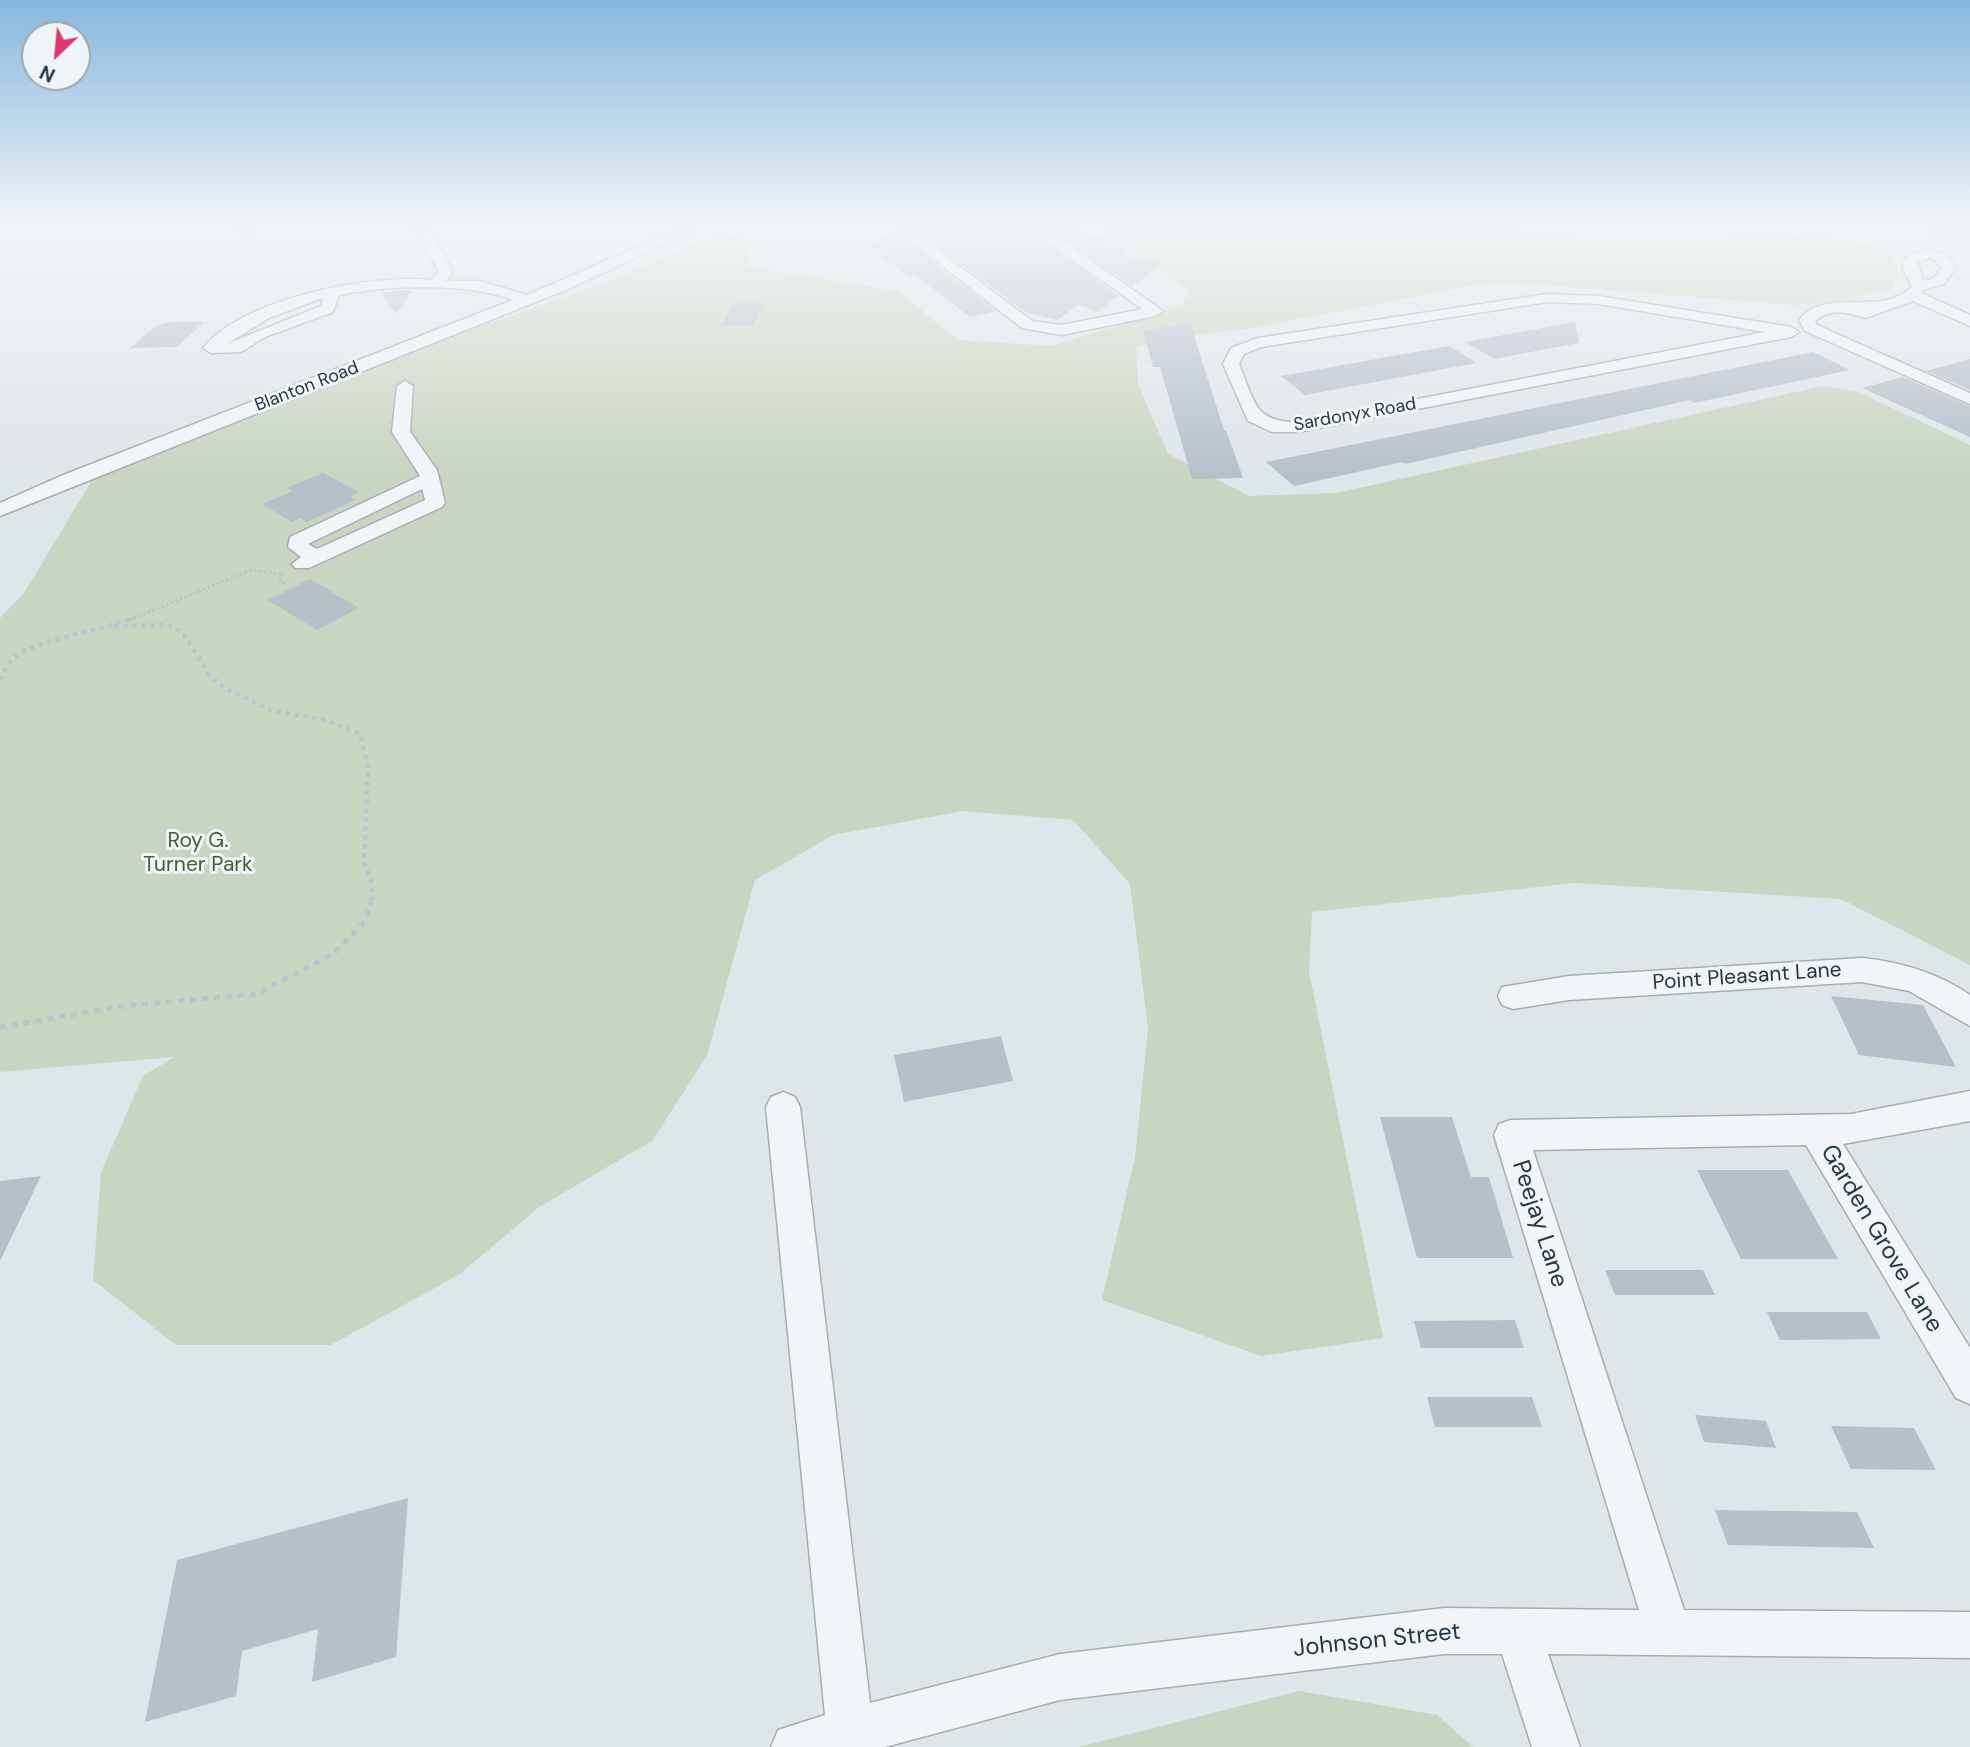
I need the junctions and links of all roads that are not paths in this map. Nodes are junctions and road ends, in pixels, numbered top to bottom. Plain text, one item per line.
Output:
1 (284, 311) edge
2 (324, 311) edge
3 (498, 311) edge
4 (1008, 311) edge
5 (1152, 311) edge
6 (1468, 311) edge
7 (1662, 311) edge
8 (1872, 311) edge
9 (1952, 311) edge
10 (1970, 321) edge
11 (1810, 328) junction
12 (1791, 332) junction
13 (378, 359) junction
14 (358, 366) junction
15 (405, 386) junction
16 (1970, 399) edge
17 (0, 510) edge
18 (309, 560) dead end
19 (1513, 996) dead end
20 (1970, 1013) edge
21 (1970, 1106) edge
22 (783, 1107) dead end
23 (1815, 1130) junction
24 (1970, 1384) edge
25 (1517, 1632) junction
26 (1669, 1633) junction
27 (1970, 1634) edge
28 (850, 1732) junction
29 (795, 1747) edge
30 (1556, 1747) edge

1 - 2 street
3 - 13 street, Blanton Road
4 - 5 street
6 - 12 street, Sardonyx Road
7 - 12 street, Sardonyx Road
8 - 11 street, Sardonyx Road
9 - 10 street
11 - 12 street, Sardonyx Road
11 - 16 street
13 - 14 street, Blanton Road
13 - 15 street
14 - 15 street
14 - 17 street, Blanton Road
15 - 18 street
19 - 20 street, Point Pleasant Lane
21 - 23 street, Peejay Lane
22 - 28 street
23 - 24 street, Garden Grove Lane
23 - 26 street, Peejay Lane
25 - 26 street, Johnson Street
25 - 28 street, Johnson Street
25 - 30 street
26 - 27 street, Johnson Street
28 - 29 street, Johnson Street

